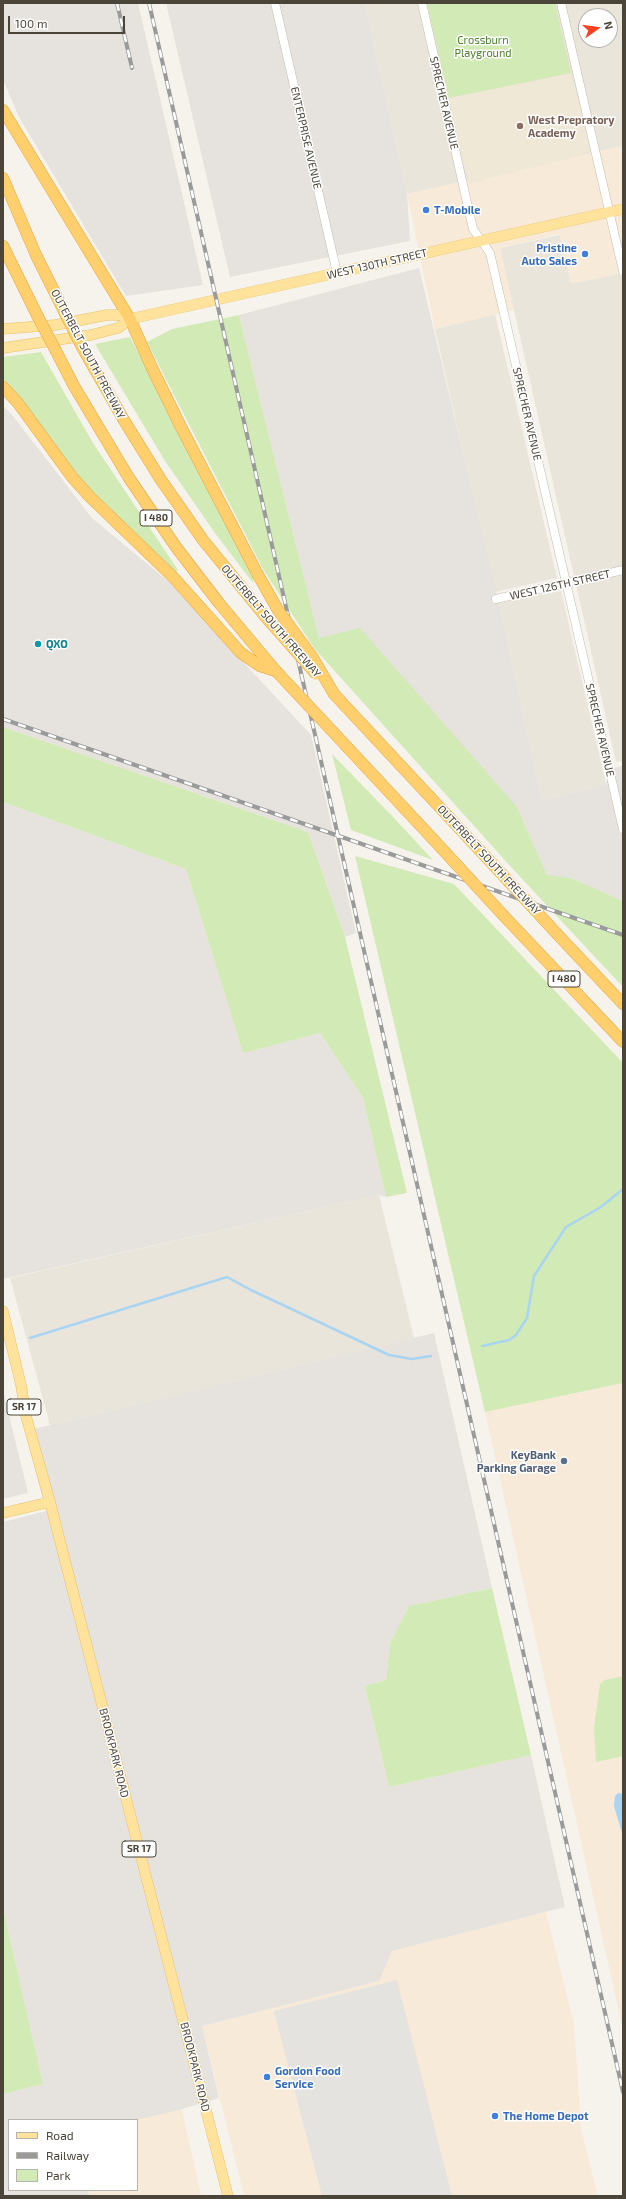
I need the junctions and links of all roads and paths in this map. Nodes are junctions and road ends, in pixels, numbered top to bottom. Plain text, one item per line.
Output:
1 (275, 3) edge
2 (422, 3) edge
3 (562, 3) edge
4 (3, 110) edge
5 (3, 178) edge
6 (623, 209) edge
7 (610, 213) junction
8 (480, 241) junction
9 (3, 246) edge
10 (623, 271) edge
11 (337, 273) junction
12 (130, 319) junction
13 (3, 329) edge
14 (3, 348) edge
15 (3, 386) edge
16 (623, 570) edge
17 (567, 584) junction
18 (496, 599) dead end
19 (276, 671) junction
20 (336, 696) junction
21 (623, 829) edge
22 (623, 1004) edge
23 (623, 1042) edge
24 (3, 1310) edge
25 (50, 1502) junction
26 (3, 1513) edge
27 (228, 2196) edge

1 - 11 street, ENTERPRISE AVENUE
2 - 8 street, SPRECHER AVENUE
3 - 7 street
4 - 12 highway
5 - 20 highway, OUTERBELT SOUTH FREEWAY / I 480, bridge
6 - 7 main road, WEST 130TH STREET
7 - 8 main road, WEST 130TH STREET
7 - 10 street
8 - 11 main road, WEST 130TH STREET
8 - 17 street, SPRECHER AVENUE
9 - 19 highway, I 480, bridge
11 - 12 main road, WEST 130TH STREET
12 - 13 main road, WEST 130TH STREET
12 - 14 main road, WEST 130TH STREET
12 - 20 highway, bridge
15 - 19 highway
16 - 17 street, WEST 126TH STREET
17 - 18 street, WEST 126TH STREET
17 - 21 street, SPRECHER AVENUE
19 - 23 highway, I 480, bridge
20 - 22 highway, OUTERBELT SOUTH FREEWAY / I 480, bridge
24 - 25 main road, BROOKPARK ROAD / SR 17
25 - 26 main road
25 - 27 main road, BROOKPARK ROAD / SR 17

